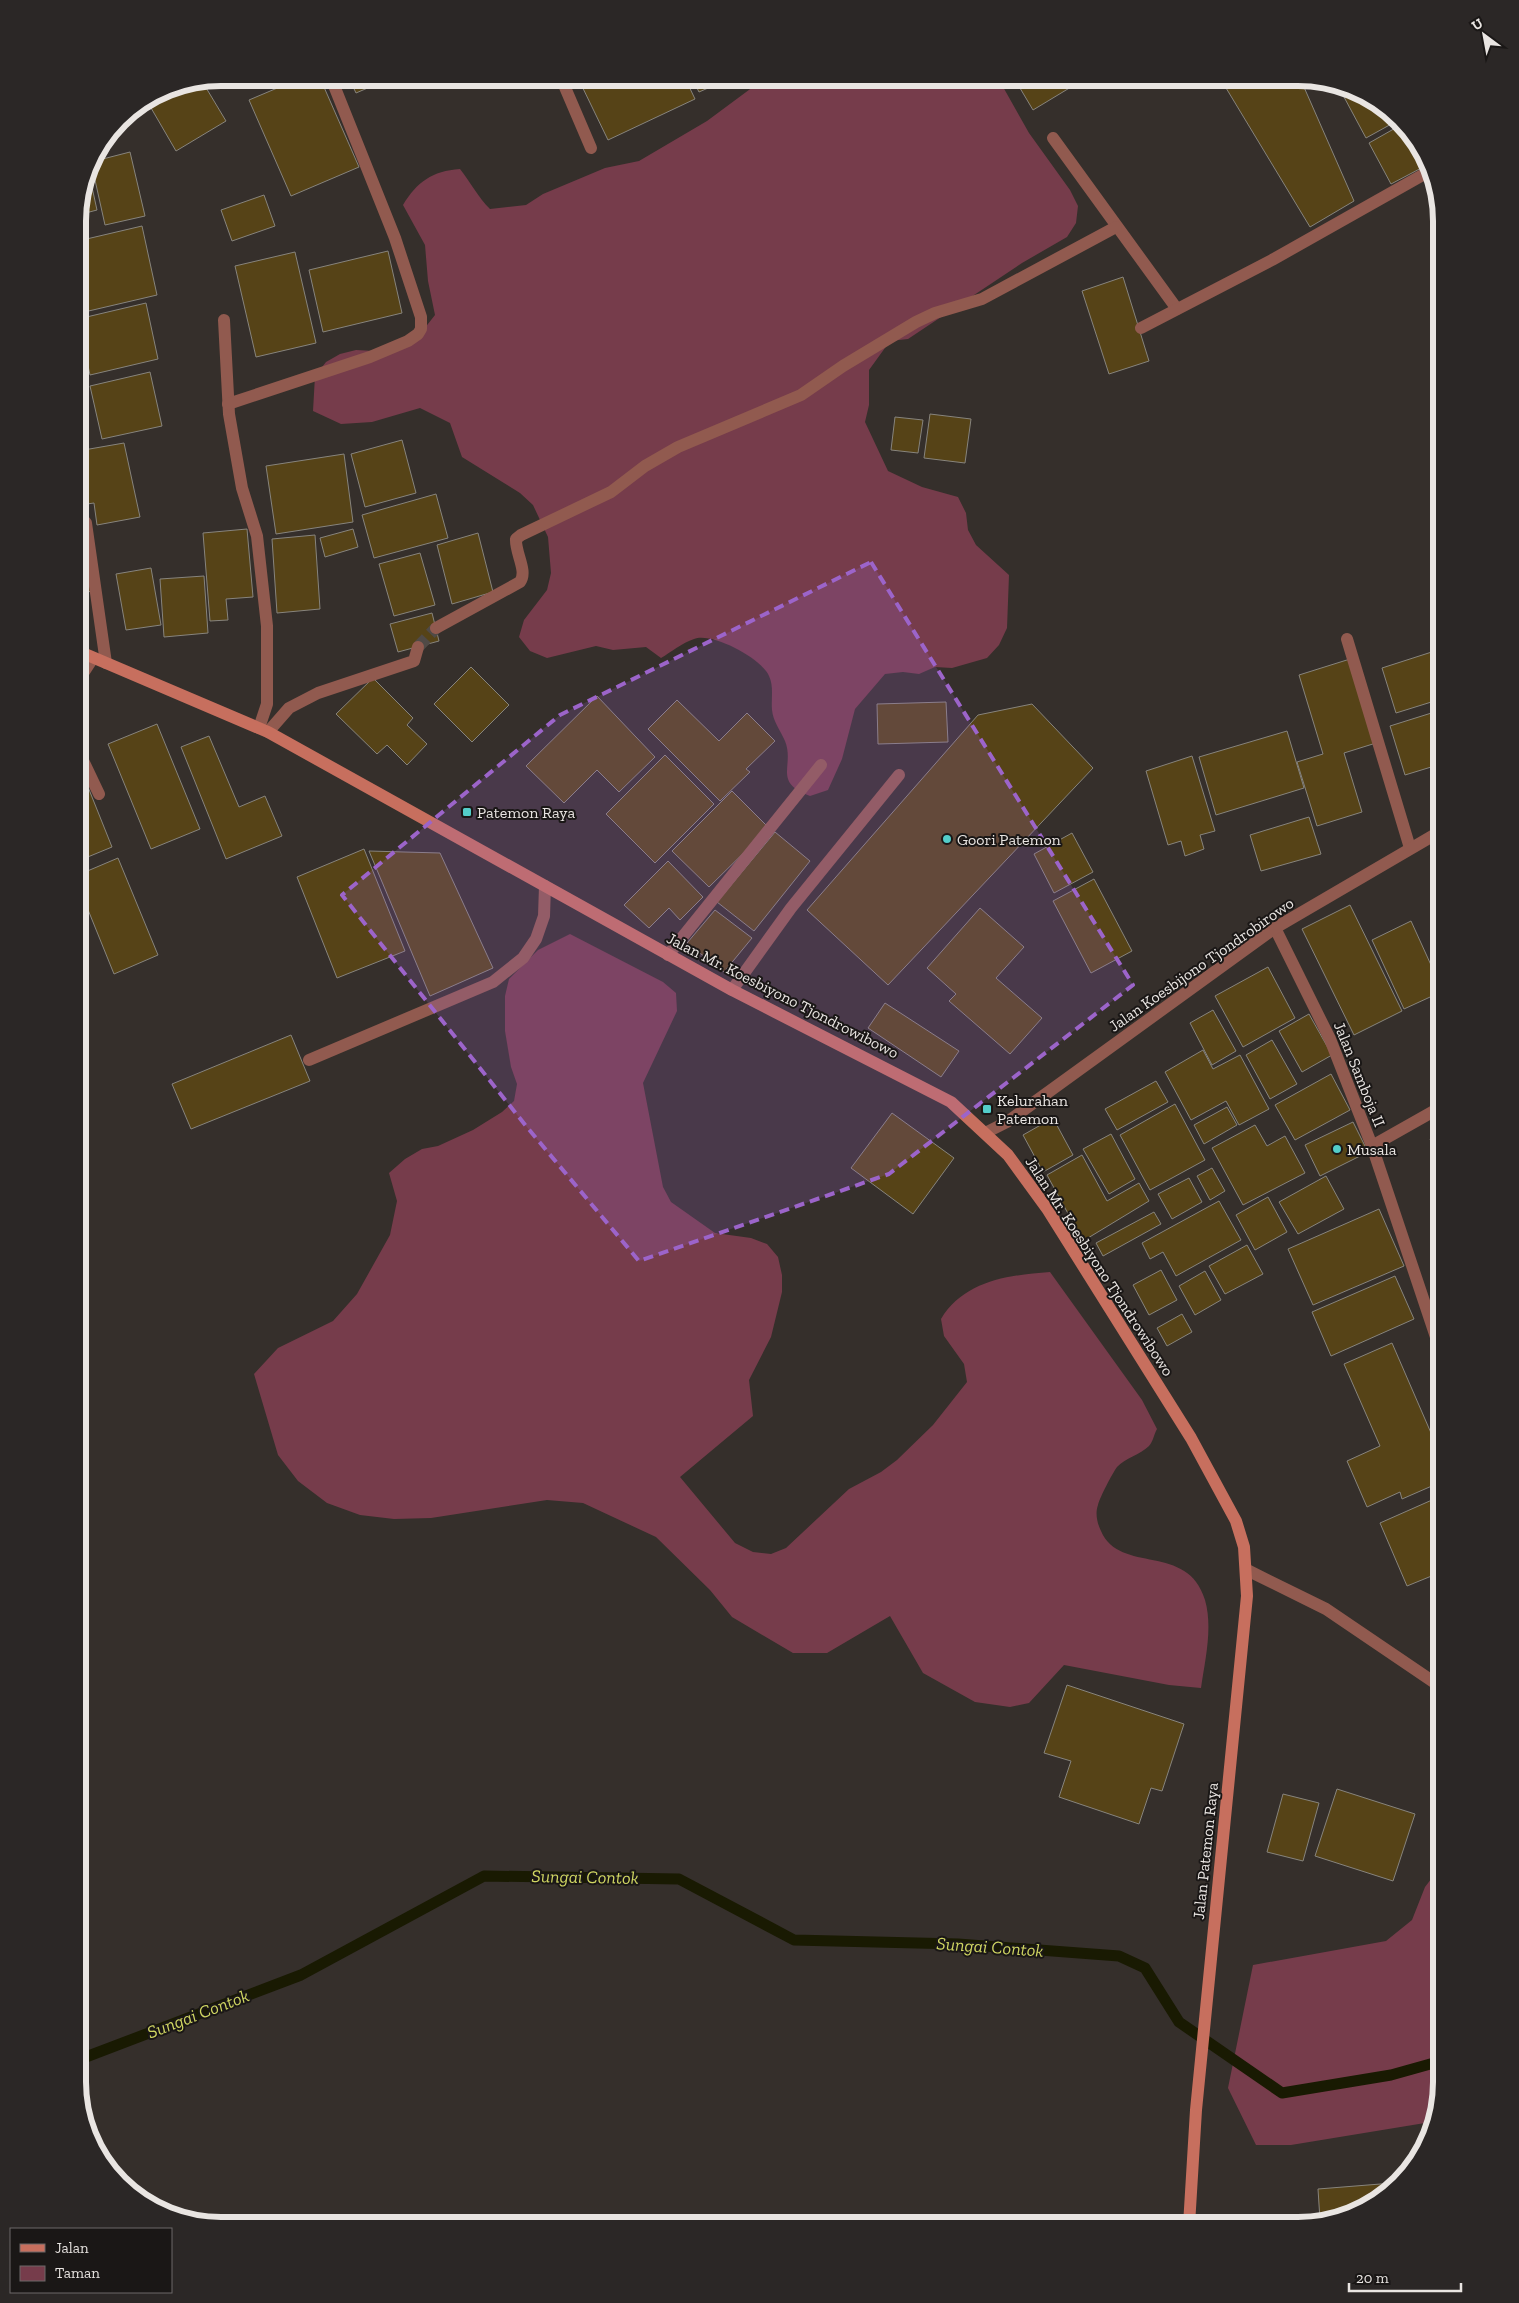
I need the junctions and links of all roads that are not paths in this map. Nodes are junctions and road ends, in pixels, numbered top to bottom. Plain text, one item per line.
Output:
1 (335, 87) edge
2 (565, 87) edge
3 (1053, 138) dead end
4 (591, 148) dead end
5 (1424, 174) edge
6 (1116, 227) junction
7 (1177, 309) junction
8 (224, 320) dead end
9 (1141, 328) dead end
10 (228, 404) junction
11 (87, 529) edge
12 (436, 628) tunnel mouth
13 (1348, 639) dead end
14 (418, 646) tunnel mouth
15 (87, 656) edge
16 (93, 658) junction
17 (106, 663) junction
18 (87, 668) edge
19 (263, 730) junction
20 (821, 765) dead end
21 (87, 768) edge
22 (899, 775) dead end
23 (99, 794) dead end
24 (1433, 836) edge
25 (1410, 848) junction
26 (545, 886) junction
27 (1275, 928) junction
28 (668, 955) junction
29 (732, 990) junction
30 (309, 1060) dead end
31 (1433, 1112) edge
32 (985, 1133) junction
33 (1372, 1146) junction
34 (1433, 1326) edge
35 (1246, 1570) junction
36 (1247, 1596) joint
37 (1433, 1681) edge
38 (1190, 2217) edge

1 - 10 street
2 - 4 street
3 - 6 street
5 - 7 street
6 - 7 street
6 - 12 street
7 - 9 street
8 - 10 street
10 - 19 street
11 - 17 street
13 - 25 street
14 - 19 street
15 - 16 main road, Jalan Mr. Koesbiyono Tjondrowibowo
16 - 17 main road, Jalan Mr. Koesbiyono Tjondrowibowo
16 - 18 street
17 - 19 main road, Jalan Mr. Koesbiyono Tjondrowibowo
19 - 26 main road, Jalan Mr. Koesbiyono Tjondrowibowo
20 - 28 street
21 - 23 street
22 - 29 street
24 - 25 street, Jalan Koesbijono Tjondrobirowo
25 - 27 street, Jalan Koesbijono Tjondrobirowo
26 - 28 main road, Jalan Mr. Koesbiyono Tjondrowibowo
26 - 30 street
27 - 32 street, Jalan Koesbijono Tjondrobirowo
27 - 33 street, Jalan Samboja II
28 - 29 main road, Jalan Mr. Koesbiyono Tjondrowibowo
29 - 32 main road, Jalan Mr. Koesbiyono Tjondrowibowo
31 - 33 street
32 - 35 main road, Jalan Mr. Koesbiyono Tjondrowibowo
33 - 34 street, Jalan Samboja II
35 - 36 main road, Jalan Mr. Koesbiyono Tjondrowibowo
35 - 37 street
36 - 38 main road, Jalan Patemon Raya

